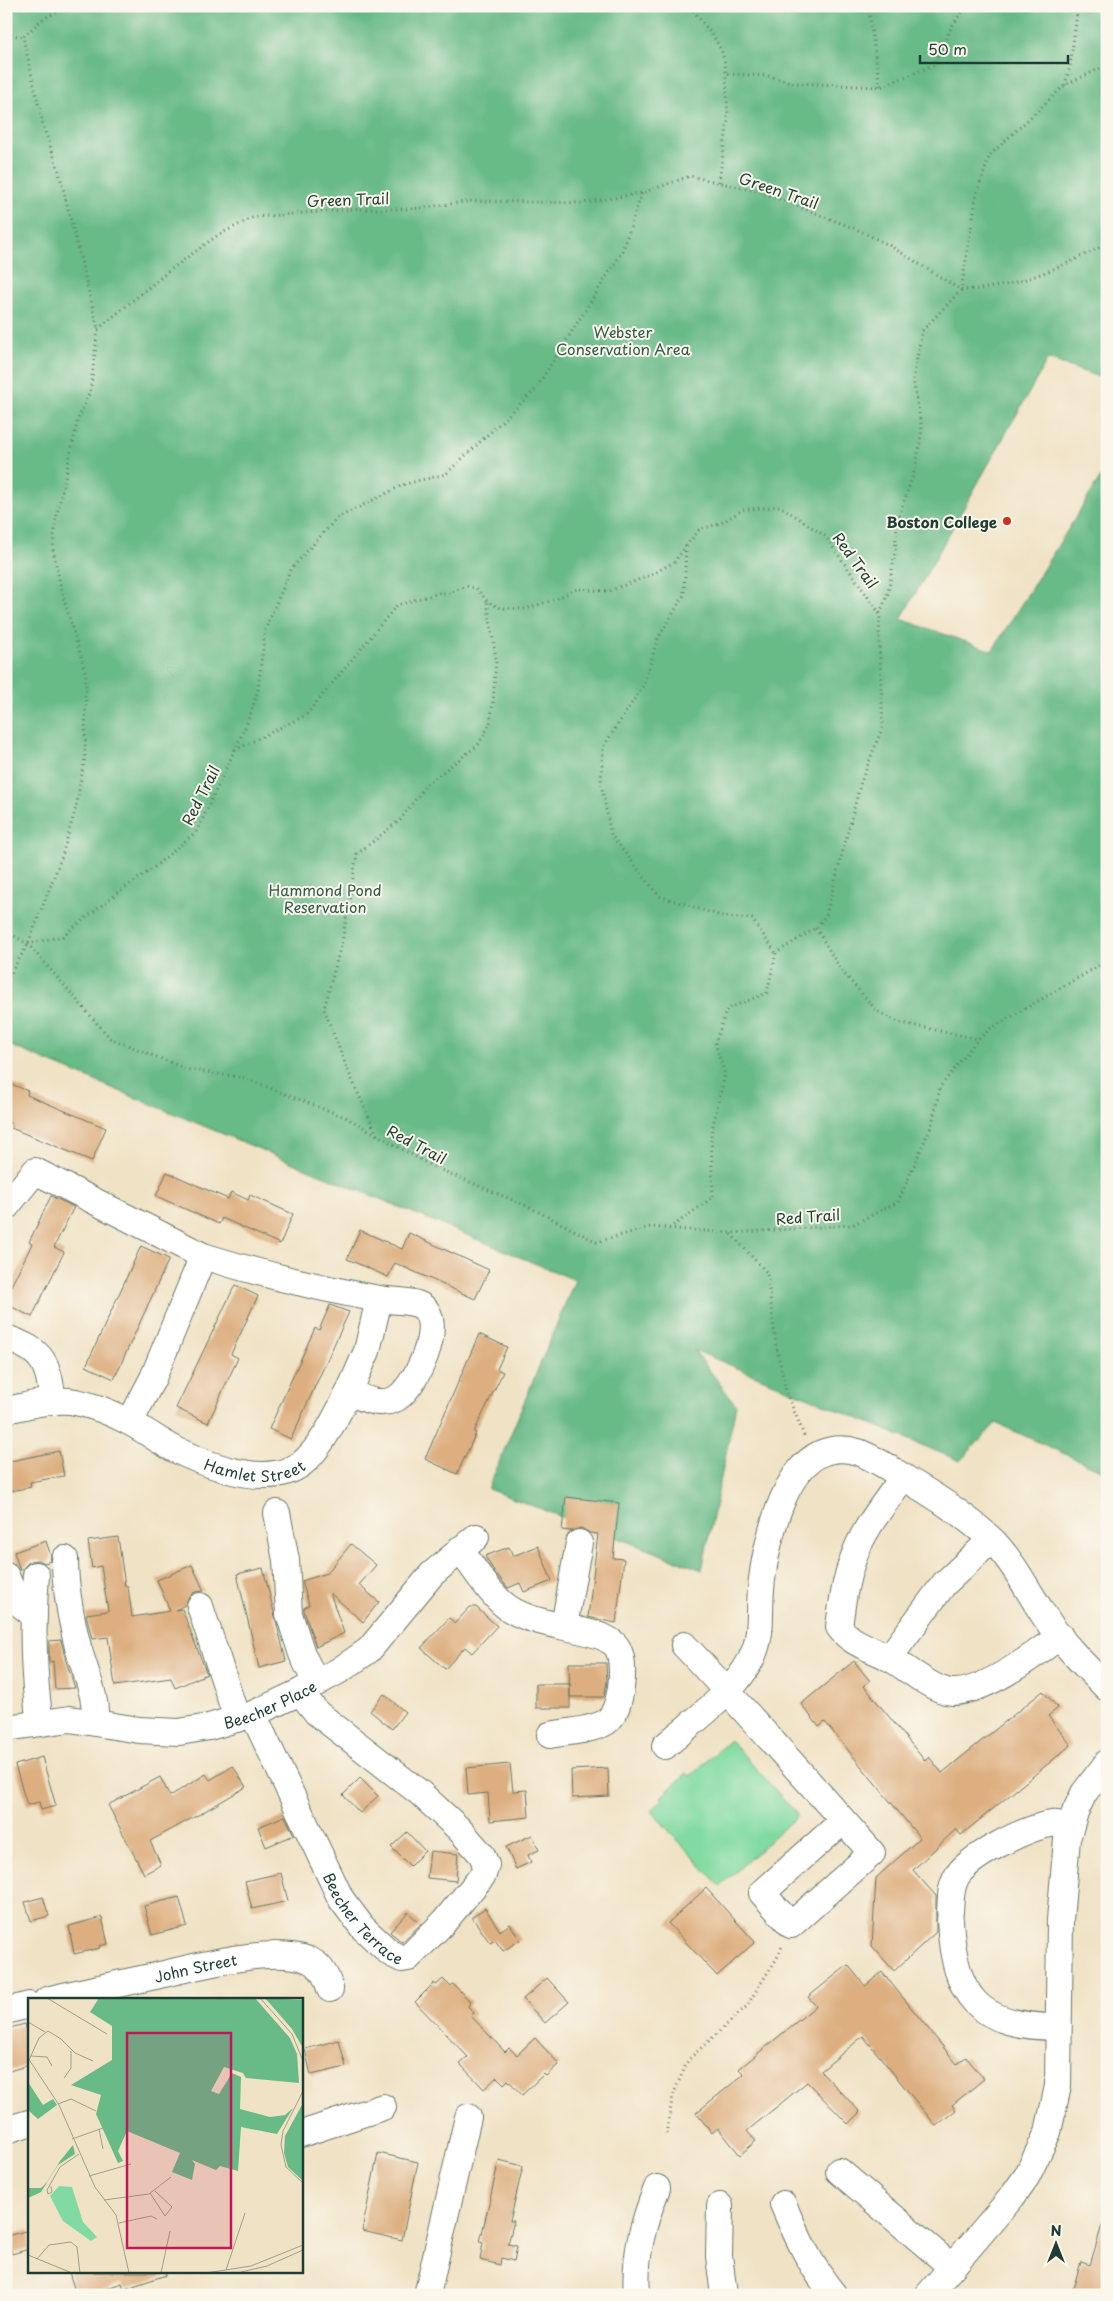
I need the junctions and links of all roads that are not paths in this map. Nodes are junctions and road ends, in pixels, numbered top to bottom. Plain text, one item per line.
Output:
1 (6, 1207) edge
2 (203, 1256) junction
3 (379, 1299) junction
4 (6, 1338) edge
5 (349, 1392) junction
6 (53, 1402) junction
7 (6, 1410) edge
8 (130, 1422) junction
9 (903, 1477) junction
10 (277, 1513) dead end
11 (991, 1540) junction
12 (579, 1544) dead end
13 (65, 1560) dead end
14 (36, 1575) dead end
15 (6, 1576) edge
16 (200, 1606) dead end
17 (34, 1615) junction
18 (564, 1626) junction
19 (1060, 1636) junction
20 (684, 1645) dead end
21 (889, 1658) junction
22 (308, 1688) junction
23 (1107, 1688) edge
24 (727, 1691) junction
25 (245, 1716) junction
26 (94, 1722) junction
27 (40, 1723) junction
28 (6, 1728) edge
29 (550, 1735) dead end
30 (665, 1746) dead end
31 (1107, 1763) edge
32 (843, 1821) junction
33 (1070, 1827) junction
34 (330, 1989) dead end
35 (56, 1998) edge
36 (28, 2004) edge
37 (6, 2010) edge
38 (1058, 2027) junction
39 (383, 2107) dead end
40 (468, 2116) dead end
41 (28, 2123) edge
42 (6, 2130) edge
43 (302, 2134) edge
44 (839, 2171) dead end
45 (657, 2188) dead end
46 (783, 2204) dead end
47 (720, 2206) dead end
48 (952, 2266) junction
49 (427, 2295) edge
50 (637, 2295) edge
51 (724, 2295) edge
52 (834, 2295) edge
53 (928, 2295) edge

1 - 2 street
2 - 3 street
2 - 8 street
3 - 5 street, Hamlet Street
3 - 5 street
4 - 6 street
5 - 8 street, Hamlet Street
6 - 7 street, Hamlet Street
6 - 8 street, Hamlet Street
9 - 11 street
9 - 21 street
9 - 24 street
10 - 22 street
11 - 19 street
11 - 21 street
12 - 18 street
13 - 26 street
14 - 17 street
15 - 17 street
16 - 25 street
17 - 27 street
18 - 22 street, Beecher Place
18 - 29 street
19 - 21 street
19 - 23 street
20 - 24 street
22 - 25 street, Beecher Place
22 - 25 street, Beecher Terrace
24 - 30 street
24 - 32 street
25 - 26 street, Beecher Place
26 - 27 street, Beecher Place
27 - 28 street, Beecher Place
31 - 33 street
32 - 32 street
33 - 38 street
33 - 38 street
34 - 35 street, John Street
36 - 37 street
38 - 48 street
39 - 43 street
40 - 49 street
41 - 42 street
44 - 48 street
45 - 50 street
46 - 52 street
47 - 51 street
48 - 53 street

